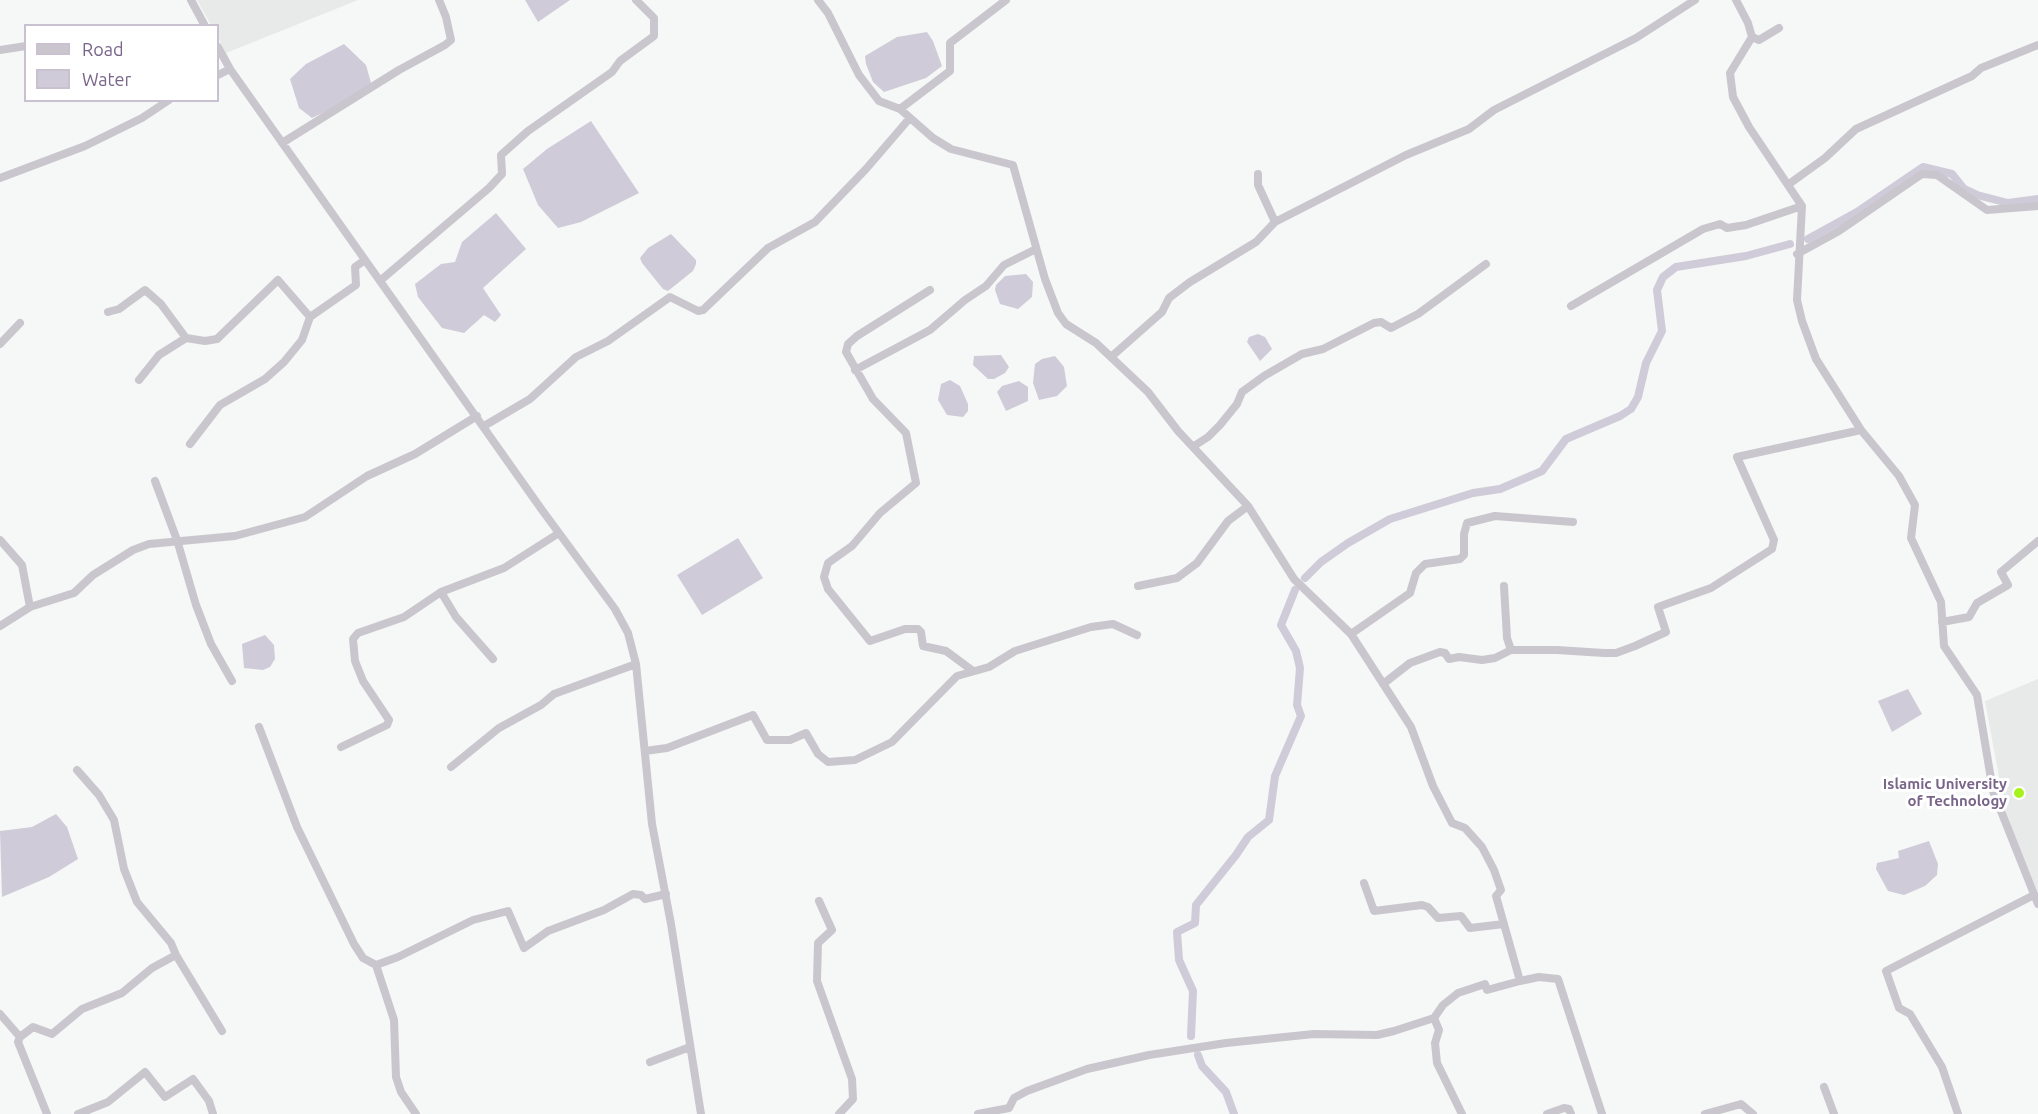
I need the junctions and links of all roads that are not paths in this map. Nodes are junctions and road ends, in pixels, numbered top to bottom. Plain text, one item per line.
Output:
1 (191, 0) edge
2 (439, 0) edge
3 (636, 0) edge
4 (818, 0) edge
5 (1006, 0) edge
6 (1695, 0) edge
7 (1736, 0) edge
8 (204, 24) edge
9 (1779, 28) dead end
10 (1752, 37) junction
11 (2038, 45) edge
12 (24, 46) edge
13 (219, 49) edge
14 (0, 50) edge
15 (230, 69) junction
16 (219, 74) edge
17 (166, 102) edge
18 (900, 108) junction
19 (909, 119) junction
20 (282, 142) junction
21 (1258, 174) dead end
22 (0, 178) edge
23 (1789, 184) junction
24 (1802, 206) junction
25 (2038, 206) edge
26 (1275, 222) junction
27 (1036, 249) junction
28 (1797, 254) junction
29 (365, 260) junction
30 (1486, 264) dead end
31 (381, 280) junction
32 (930, 290) dead end
33 (1571, 306) dead end
34 (108, 312) dead end
35 (310, 317) junction
36 (20, 323) dead end
37 (186, 339) junction
38 (0, 344) edge
39 (1111, 357) junction
40 (855, 370) junction
41 (139, 380) dead end
42 (477, 416) junction
43 (484, 426) junction
44 (1861, 430) junction
45 (190, 444) dead end
46 (1194, 447) junction
47 (155, 481) dead end
48 (1248, 506) junction
49 (1572, 522) dead end
50 (559, 533) junction
51 (0, 540) edge
52 (177, 540) junction
53 (2038, 541) edge
54 (1137, 586) dead end
55 (1504, 586) dead end
56 (441, 592) junction
57 (30, 607) junction
58 (1942, 622) junction
59 (0, 626) edge
60 (1137, 634) dead end
61 (1352, 634) junction
62 (1511, 650) junction
63 (493, 659) dead end
64 (636, 664) junction
65 (973, 671) junction
66 (232, 681) dead end
67 (1383, 684) junction
68 (258, 727) dead end
69 (341, 747) dead end
70 (645, 751) junction
71 (451, 767) dead end
72 (77, 770) dead end
73 (1364, 883) dead end
74 (666, 894) junction
75 (2034, 895) junction
76 (819, 901) dead end
77 (2038, 904) edge
78 (1504, 924) junction
79 (177, 955) junction
80 (376, 965) junction
81 (1520, 981) junction
82 (0, 1014) edge
83 (1434, 1018) junction
84 (222, 1031) dead end
85 (20, 1037) junction
86 (690, 1047) junction
87 (650, 1062) dead end
88 (1824, 1087) dead end
89 (1601, 1113) edge
90 (46, 1114) edge
91 (78, 1114) edge
92 (213, 1114) edge
93 (416, 1114) edge
94 (701, 1114) edge
95 (839, 1114) edge
96 (978, 1114) edge
97 (1462, 1114) edge
98 (1547, 1114) edge
99 (1571, 1114) edge
100 (1590, 1114) edge
101 (1705, 1114) edge
102 (1753, 1114) edge
103 (1833, 1114) edge
104 (1958, 1114) edge

1 - 8 street
2 - 20 street
3 - 31 street
4 - 18 street
5 - 18 street
6 - 26 street
7 - 10 street
9 - 10 street
10 - 23 street
11 - 23 street
12 - 14 street
13 - 15 street
15 - 16 street
15 - 20 street
17 - 22 street
18 - 19 street
19 - 27 street
19 - 43 street
20 - 29 street
21 - 26 street
23 - 24 street
24 - 28 street
24 - 33 street
25 - 28 street
26 - 39 street
27 - 39 street
27 - 40 street
28 - 44 street
29 - 31 street
29 - 35 street
30 - 46 street
31 - 42 street
32 - 40 street
34 - 37 street
35 - 37 street
35 - 45 street
36 - 38 street
37 - 41 street
39 - 46 street
40 - 65 street
42 - 43 street
42 - 52 street
43 - 50 street
44 - 58 street
44 - 62 street
46 - 48 street
47 - 52 street
48 - 54 street
48 - 61 street
49 - 61 street
50 - 56 street
50 - 64 street
51 - 57 street
52 - 57 street
52 - 66 street
53 - 58 street
55 - 62 street
56 - 63 street
56 - 69 street
57 - 59 street
58 - 75 street
60 - 65 street
61 - 67 street
62 - 67 street
64 - 70 street
64 - 71 street
65 - 70 street
67 - 78 street
68 - 80 street
70 - 74 street
72 - 79 street
73 - 78 street
74 - 80 street
74 - 86 street
75 - 77 street
75 - 104 street
76 - 95 street
78 - 81 street
79 - 84 street
79 - 85 street
80 - 93 street
81 - 83 street
81 - 89 street
82 - 85 street
83 - 96 street
83 - 97 street
85 - 90 street
86 - 87 street
86 - 94 street
88 - 103 street
89 - 100 street
91 - 92 street
98 - 99 street
101 - 102 street

